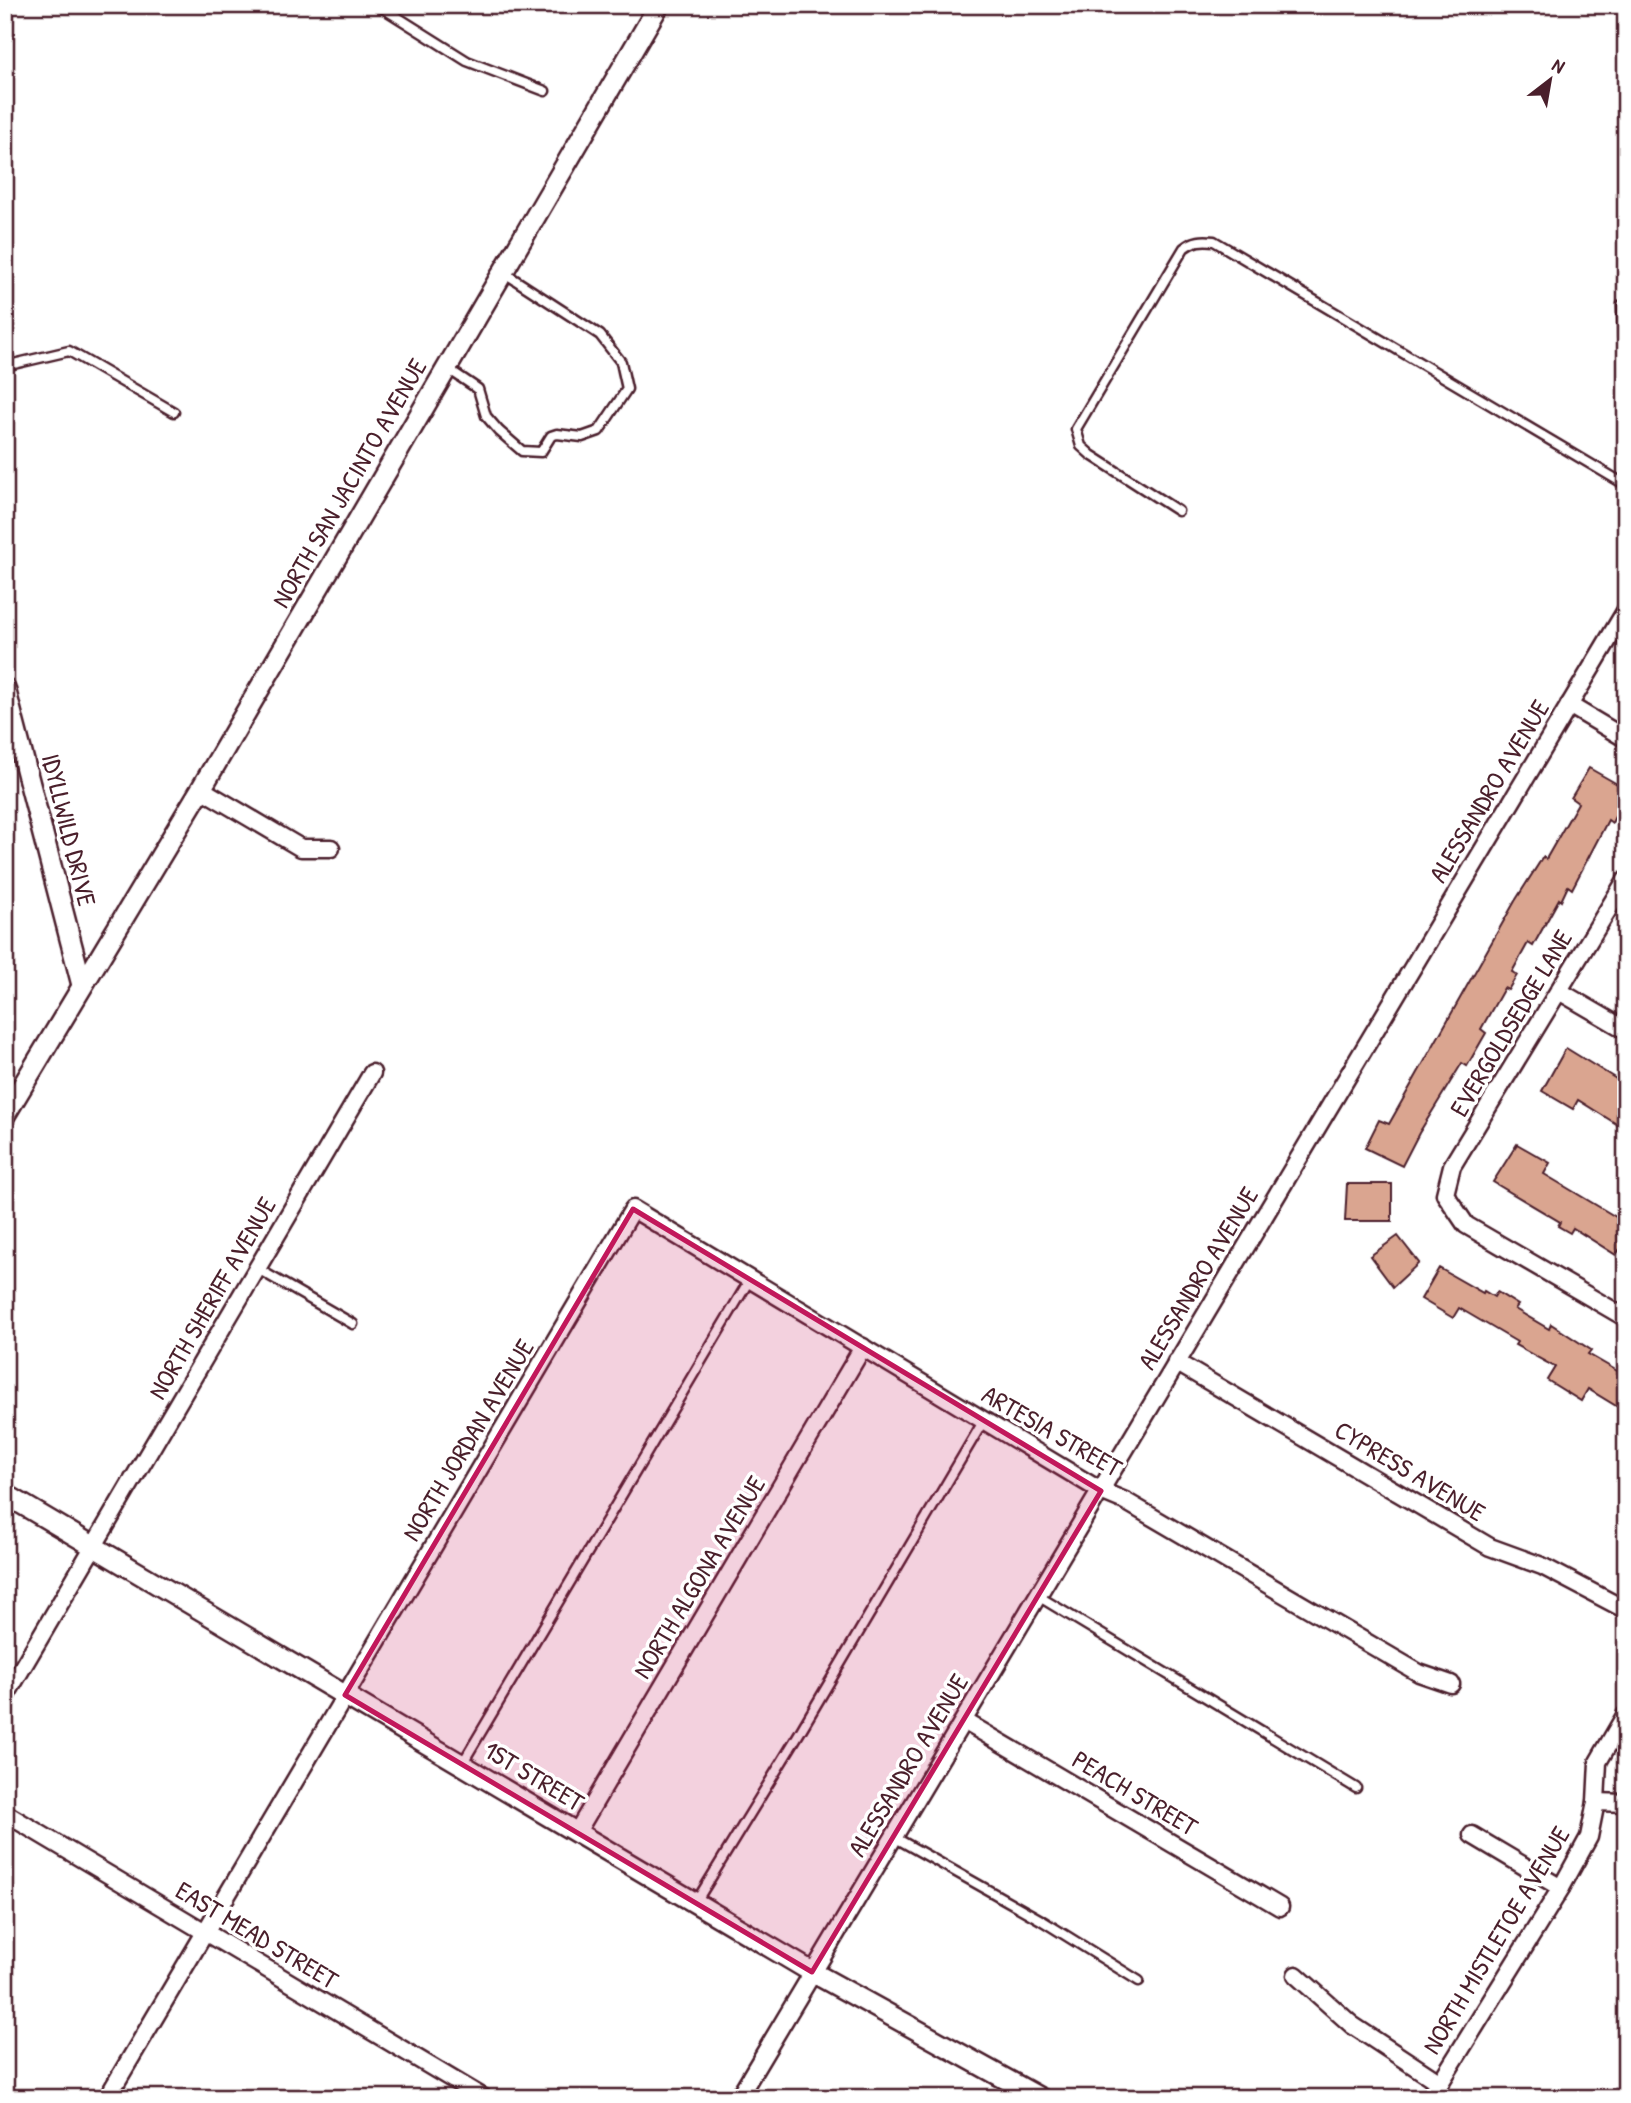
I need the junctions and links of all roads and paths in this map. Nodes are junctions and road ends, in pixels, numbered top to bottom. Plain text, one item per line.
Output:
1 (378, 5) edge
2 (659, 5) edge
3 (545, 91) dead end
4 (503, 272) junction
5 (1622, 305) dead end
6 (1626, 342) edge
7 (5, 366) edge
8 (447, 368) junction
9 (174, 412) dead end
10 (1626, 485) edge
11 (1178, 511) dead end
12 (1626, 610) edge
13 (5, 688) edge
14 (1569, 705) junction
15 (1626, 739) edge
16 (201, 789) junction
17 (331, 848) dead end
18 (1626, 880) edge
19 (82, 985) junction
20 (1559, 991) junction
21 (1626, 1030) edge
22 (372, 1073) dead end
23 (5, 1115) edge
24 (633, 1209) joint
25 (258, 1269) junction
26 (750, 1279) junction
27 (1626, 1318) edge
28 (353, 1324) dead end
29 (863, 1347) junction
30 (1176, 1362) junction
31 (984, 1420) junction
32 (1101, 1491) junction
33 (5, 1494) edge
34 (94, 1547) junction
35 (1038, 1596) junction
36 (1626, 1611) edge
37 (1451, 1684) dead end
38 (345, 1695) junction
39 (5, 1697) edge
40 (1626, 1714) edge
41 (964, 1721) junction
42 (462, 1764) junction
43 (1356, 1788) dead end
44 (1595, 1802) junction
45 (1626, 1803) edge
46 (5, 1813) edge
47 (577, 1832) junction
48 (1472, 1835) dead end
49 (894, 1837) junction
50 (1561, 1888) junction
51 (696, 1902) junction
52 (1280, 1907) dead end
53 (205, 1932) junction
54 (812, 1972) junction
55 (1296, 1975) dead end
56 (1139, 1981) dead end
57 (1440, 2083) junction
58 (107, 2098) edge
59 (484, 2098) edge
60 (738, 2098) edge
61 (1040, 2098) edge
62 (1426, 2098) edge

1 - 3 lane
2 - 4 street, NORTH SAN JACINTO AVENUE
4 - 8 street, NORTH SAN JACINTO AVENUE
4 - 8 lane
5 - 6 lane
7 - 9 lane
8 - 16 street, NORTH SAN JACINTO AVENUE
10 - 11 lane
12 - 14 street, ALESSANDRO AVENUE
13 - 19 street, IDYLLWILD DRIVE
14 - 15 street
14 - 30 street, ALESSANDRO AVENUE
16 - 17 street
16 - 19 street, NORTH SAN JACINTO AVENUE
18 - 20 street, EVERGOLDSEDGE LANE
19 - 23 street, NORTH SAN JACINTO AVENUE
20 - 21 street
20 - 27 street, EVERGOLDSEDGE LANE
22 - 25 street, NORTH SHERIFF AVENUE
24 - 26 street, ARTESIA STREET
24 - 38 street, NORTH JORDAN AVENUE
25 - 28 lane
25 - 34 street, NORTH SHERIFF AVENUE
26 - 29 street, ARTESIA STREET
26 - 42 lane
29 - 31 street, ARTESIA STREET
29 - 47 street, NORTH ALGONA AVENUE
30 - 32 street, ALESSANDRO AVENUE
30 - 36 street, CYPRESS AVENUE
31 - 32 street, ARTESIA STREET
31 - 51 lane
32 - 35 street, ALESSANDRO AVENUE
32 - 37 street, ARTESIA STREET
33 - 34 street, 1ST STREET
34 - 38 street, 1ST STREET
34 - 39 street, NORTH SHERIFF AVENUE
35 - 41 street, ALESSANDRO AVENUE
35 - 43 lane
38 - 42 street, 1ST STREET
38 - 53 street, NORTH JORDAN AVENUE
40 - 44 street, NORTH MISTLETOE AVENUE
41 - 49 street, ALESSANDRO AVENUE
41 - 52 street, PEACH STREET
42 - 47 street, 1ST STREET
44 - 45 street
44 - 50 street, NORTH MISTLETOE AVENUE
46 - 53 street, EAST MEAD STREET
47 - 51 street, 1ST STREET
48 - 50 street
49 - 54 street, ALESSANDRO AVENUE
49 - 56 lane
50 - 57 street, NORTH MISTLETOE AVENUE
51 - 54 street, 1ST STREET
53 - 58 street, NORTH JORDAN AVENUE
53 - 59 street, EAST MEAD STREET
54 - 60 street, ALESSANDRO AVENUE
54 - 61 street, 1ST STREET
55 - 57 street
57 - 62 street, NORTH MISTLETOE AVENUE

